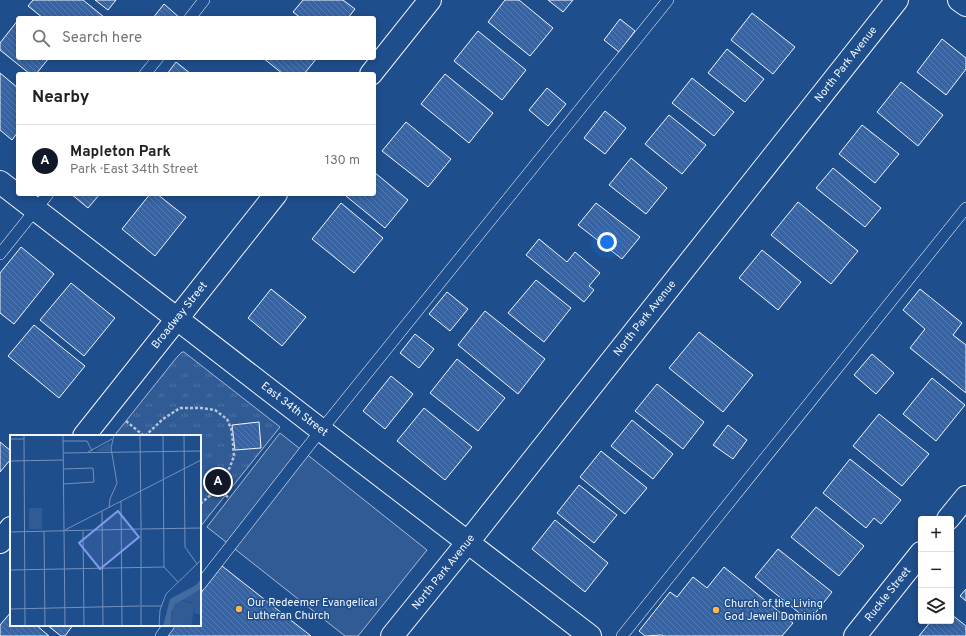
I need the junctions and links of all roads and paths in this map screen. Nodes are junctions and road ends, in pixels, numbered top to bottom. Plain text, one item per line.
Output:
1 (204, 0) edge
2 (430, 0) edge
3 (668, 0) edge
4 (897, 0) edge
5 (959, 0) edge
6 (966, 5) edge
7 (192, 16) edge
8 (156, 60) edge
9 (147, 72) edge
10 (373, 72) edge
11 (0, 182) edge
12 (16, 190) edge
13 (29, 196) edge
14 (274, 196) edge
15 (42, 202) edge
16 (966, 208) edge
17 (0, 254) edge
18 (177, 319) junction
19 (124, 420) dead end
20 (321, 430) junction
21 (85, 435) edge
22 (143, 435) edge
23 (145, 435) edge
24 (218, 489) junction
25 (966, 497) edge
26 (229, 498) dead end
27 (201, 503) edge
28 (950, 516) edge
29 (10, 529) edge
30 (0, 542) edge
31 (468, 542) junction
32 (918, 557) edge
33 (201, 584) edge
34 (168, 626) edge
35 (161, 636) edge
36 (392, 636) edge
37 (590, 636) edge
38 (622, 636) edge
39 (855, 636) edge

1 - 7 lane
2 - 10 street
3 - 20 lane
4 - 31 street, North Park Avenue
5 - 6 street
8 - 9 lane
11 - 12 street, East 34th Street
13 - 15 street, East 34th Street
14 - 18 street, Broadway Street
15 - 17 lane
15 - 18 street, East 34th Street
16 - 38 lane
18 - 20 street, East 34th Street
18 - 21 street, Broadway Street
19 - 22 path
20 - 31 street, East 34th Street
20 - 33 lane
23 - 24 path
24 - 26 path
24 - 27 path
25 - 28 street
29 - 30 street
31 - 36 street, North Park Avenue
31 - 37 street, East 34th Street
32 - 39 street, Ruckle Street
34 - 35 lane

